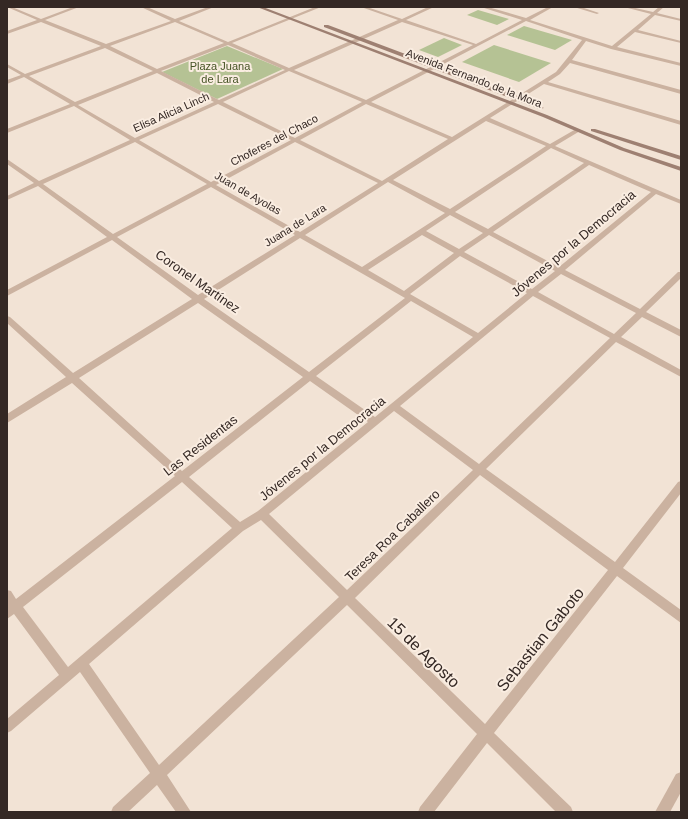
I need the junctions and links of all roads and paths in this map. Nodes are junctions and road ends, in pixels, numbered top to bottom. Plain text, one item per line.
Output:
1 (8, 7) edge
2 (77, 7) edge
3 (143, 7) edge
4 (212, 7) edge
5 (259, 7) edge
6 (276, 7) edge
7 (319, 7) edge
8 (363, 7) edge
9 (432, 7) edge
10 (482, 7) edge
11 (551, 7) edge
12 (576, 7) edge
13 (626, 7) edge
14 (662, 7) edge
15 (597, 13) dead end
16 (654, 14) junction
17 (298, 16) junction
18 (289, 19) junction
19 (42, 20) junction
20 (175, 20) junction
21 (312, 20) dead end
22 (402, 20) junction
23 (525, 20) junction
24 (681, 20) edge
25 (319, 23) dead end
26 (634, 30) junction
27 (7, 33) edge
28 (360, 38) junction
29 (585, 39) junction
30 (351, 42) junction
31 (681, 42) edge
32 (227, 44) junction
33 (476, 45) junction
34 (106, 46) junction
35 (613, 48) junction
36 (569, 61) junction
37 (7, 65) edge
38 (681, 65) edge
39 (435, 66) junction
40 (289, 70) junction
41 (427, 70) junction
42 (156, 72) junction
43 (25, 76) junction
44 (7, 82) edge
45 (543, 82) junction
46 (681, 92) edge
47 (518, 98) junction
48 (217, 102) junction
49 (365, 103) junction
50 (510, 103) junction
51 (74, 105) junction
52 (485, 118) junction
53 (681, 123) edge
54 (578, 130) junction
55 (7, 131) edge
56 (452, 139) junction
57 (134, 140) junction
58 (296, 141) junction
59 (550, 146) junction
60 (681, 158) edge
61 (7, 161) edge
62 (588, 163) junction
63 (681, 169) edge
64 (384, 181) junction
65 (38, 184) junction
66 (212, 185) junction
67 (656, 191) junction
68 (7, 198) edge
69 (681, 202) edge
70 (451, 213) junction
71 (422, 232) junction
72 (488, 233) junction
73 (299, 235) junction
74 (112, 238) junction
75 (460, 252) junction
76 (559, 270) junction
77 (362, 271) junction
78 (681, 274) edge
79 (533, 292) junction
80 (7, 293) edge
81 (407, 296) junction
82 (198, 299) junction
83 (640, 313) junction
84 (7, 319) edge
85 (681, 334) edge
86 (479, 337) junction
87 (615, 338) junction
88 (681, 374) edge
89 (72, 377) junction
90 (309, 377) junction
91 (393, 406) junction
92 (7, 419) edge
93 (375, 422) junction
94 (480, 470) junction
95 (182, 476) junction
96 (681, 485) edge
97 (262, 514) junction
98 (239, 528) junction
99 (616, 570) junction
100 (7, 595) edge
101 (347, 598) junction
102 (12, 610) edge
103 (681, 617) edge
104 (82, 664) junction
105 (67, 676) junction
106 (7, 727) edge
107 (485, 734) junction
108 (158, 774) junction
109 (681, 779) edge
110 (118, 812) edge
111 (184, 812) edge
112 (425, 812) edge
113 (566, 812) edge
114 (662, 812) edge

1 - 19 street
2 - 19 street
3 - 20 street
4 - 20 street
5 - 18 main road, Avenida Fernando de la Mora
6 - 17 main road
7 - 17 street
8 - 22 street
9 - 22 street, Elisa Alicia Linch
10 - 23 street
11 - 23 street, Choferes del Chaco
12 - 15 street
13 - 16 street
14 - 16 street
16 - 24 street
16 - 26 street
17 - 18 street
17 - 21 main road
18 - 30 main road, Avenida Fernando de la Mora
18 - 32 street
19 - 27 street
19 - 34 street
20 - 32 street
20 - 34 street
22 - 28 street, Elisa Alicia Linch
22 - 33 street
23 - 29 street
23 - 33 street, Choferes del Chaco
25 - 28 main road, Avenida Fernando de la Mora
26 - 31 street
26 - 35 street
28 - 30 street, Elisa Alicia Linch
28 - 39 main road, Avenida Fernando de la Mora
29 - 35 street
29 - 36 street, Juana de Lara
30 - 40 street, Elisa Alicia Linch
30 - 41 main road, Avenida Fernando de la Mora
32 - 40 street
32 - 42 street
33 - 39 street, Choferes del Chaco
34 - 42 street
34 - 43 street
35 - 38 street
36 - 45 street, Juana de Lara
36 - 46 street
37 - 43 street, Juan de Ayolas
39 - 41 street, Choferes del Chaco
39 - 47 main road, Avenida Fernando de la Mora
40 - 48 street, Elisa Alicia Linch
40 - 49 street
41 - 49 street, Choferes del Chaco
41 - 50 main road, Avenida Fernando de la Mora
42 - 48 street
42 - 51 street
43 - 44 street
43 - 51 street, Juan de Ayolas
45 - 47 street, Juana de Lara
45 - 53 street
47 - 50 street, Juana de Lara
47 - 60 main road, Avenida Fernando de la Mora
48 - 57 street, Elisa Alicia Linch
48 - 58 street
49 - 56 street
49 - 58 street, Choferes del Chaco
50 - 52 street, Juana de Lara
50 - 54 main road, Avenida Fernando de la Mora
51 - 55 street
51 - 57 street, Juan de Ayolas
52 - 56 street, Juana de Lara
52 - 59 street
54 - 59 street
54 - 63 main road, Avenida Fernando de la Mora
56 - 64 street, Juana de Lara
57 - 65 street, Elisa Alicia Linch
57 - 66 street, Juan de Ayolas
58 - 64 street
58 - 66 street, Choferes del Chaco
59 - 62 street
59 - 70 street
61 - 65 street, Coronel Martínez
62 - 67 street
62 - 72 street, Las Residentas
64 - 70 street
64 - 73 street, Juana de Lara
65 - 68 street, Elisa Alicia Linch
65 - 74 street, Coronel Martínez
66 - 73 street, Juan de Ayolas
66 - 74 street, Choferes del Chaco
67 - 69 street
67 - 76 street, Jóvenes por la Democracia
70 - 71 street
70 - 72 street
71 - 75 street
71 - 77 street
72 - 75 street, Las Residentas
72 - 76 street
73 - 77 street, Juan de Ayolas
73 - 82 street, Juana de Lara
74 - 80 street, Choferes del Chaco
74 - 82 street, Coronel Martínez
75 - 79 street
75 - 81 street, Las Residentas
76 - 79 street, Jóvenes por la Democracia
76 - 83 street
77 - 81 street, Juan de Ayolas
78 - 83 street, Teresa Roa Caballero
79 - 86 street, Jóvenes por la Democracia
79 - 87 street
81 - 86 street, Juan de Ayolas
81 - 90 street, Las Residentas
82 - 89 street, Juana de Lara
82 - 90 street, Coronel Martínez
83 - 85 street
83 - 87 street, Teresa Roa Caballero
84 - 89 street
86 - 91 street, Jóvenes por la Democracia
87 - 88 street
87 - 94 street, Teresa Roa Caballero
89 - 92 street, Juana de Lara
89 - 95 street
90 - 93 street, Coronel Martínez
90 - 95 street, Las Residentas
91 - 93 street, Jóvenes por la Democracia
91 - 94 street
93 - 97 street, Jóvenes por la Democracia
94 - 99 street
94 - 101 street, Teresa Roa Caballero
95 - 98 street
95 - 102 street, Las Residentas
96 - 99 street, Sebastian Gaboto
97 - 98 street, Jóvenes por la Democracia
97 - 101 street, 15 de Agosto
98 - 104 street, Jóvenes por la Democracia
99 - 103 street
99 - 107 street, Sebastian Gaboto
100 - 102 street
101 - 107 street, 15 de Agosto
101 - 108 street, Teresa Roa Caballero
102 - 105 street
104 - 105 street, Jóvenes por la Democracia
104 - 108 street
105 - 106 street, Jóvenes por la Democracia
107 - 112 street, Sebastian Gaboto
107 - 113 street, 15 de Agosto
108 - 110 street, Teresa Roa Caballero
108 - 111 street
109 - 114 street

